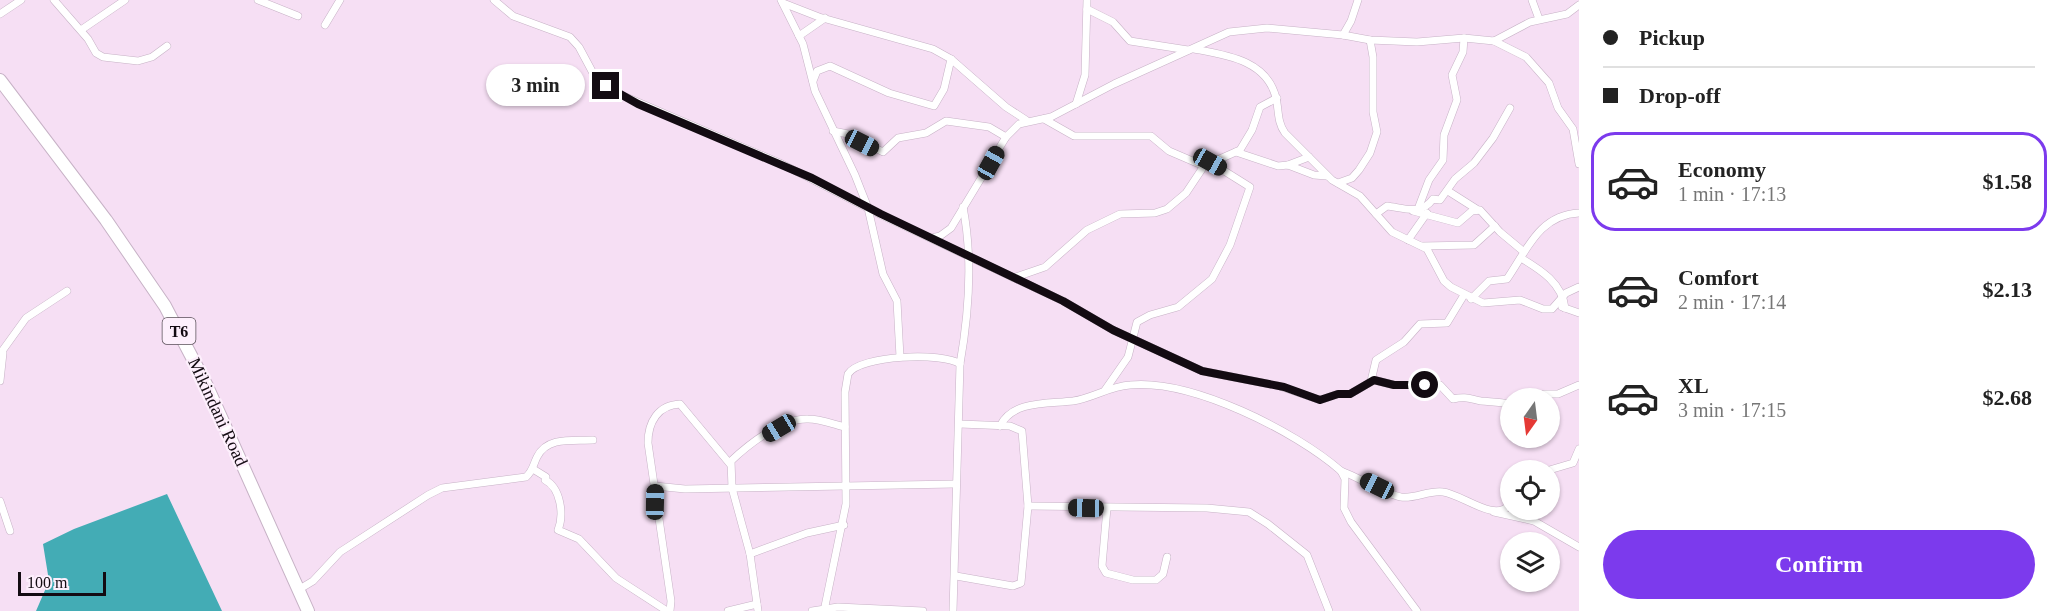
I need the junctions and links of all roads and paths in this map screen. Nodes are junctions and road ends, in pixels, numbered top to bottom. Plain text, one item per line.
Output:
1 (21, 0) edge
2 (54, 0) edge
3 (125, 0) edge
4 (258, 0) edge
5 (340, 0) edge
6 (494, 0) edge
7 (1087, 0) edge
8 (1358, 0) edge
9 (1532, 0) edge
10 (782, 2) edge
11 (1579, 5) edge
12 (1087, 9) junction
13 (0, 14) edge
14 (298, 16) dead end
15 (825, 18) junction
16 (1539, 19) junction
17 (325, 25) dead end
18 (81, 30) junction
19 (1343, 35) junction
20 (799, 36) junction
21 (1464, 38) junction
22 (1370, 40) junction
23 (1494, 40) junction
24 (167, 46) dead end
25 (1191, 50) junction
26 (951, 59) junction
27 (0, 80) edge
28 (813, 84) junction
29 (1276, 98) junction
30 (1074, 106) junction
31 (1509, 108) dead end
32 (1042, 119) junction
33 (1026, 120) junction
34 (833, 131) junction
35 (1006, 136) junction
36 (1236, 152) junction
37 (1309, 157) junction
38 (1207, 164) junction
39 (1579, 164) edge
40 (1288, 165) junction
41 (1327, 176) junction
42 (1338, 183) junction
43 (1448, 191) junction
44 (1430, 204) junction
45 (963, 207) junction
46 (868, 208) junction
47 (1416, 210) junction
48 (1478, 210) junction
49 (1579, 213) edge
50 (1376, 214) junction
51 (1426, 216) junction
52 (1495, 226) junction
53 (932, 238) junction
54 (1408, 240) junction
55 (1422, 246) junction
56 (1522, 255) junction
57 (969, 256) junction
58 (1013, 278) junction
59 (1579, 287) edge
60 (67, 291) dead end
61 (1468, 297) junction
62 (1563, 297) junction
63 (1564, 308) junction
64 (1552, 309) junction
65 (1579, 313) edge
66 (1132, 338) junction
67 (2, 354) edge
68 (900, 357) junction
69 (960, 364) junction
70 (0, 381) edge
71 (1371, 381) junction
72 (1579, 385) edge
73 (1103, 393) junction
74 (1560, 393) edge
75 (1500, 401) edge
76 (960, 424) junction
77 (1000, 426) junction
78 (845, 427) junction
79 (593, 440) dead end
80 (1579, 449) edge
81 (730, 464) junction
82 (1560, 467) edge
83 (533, 469) junction
84 (1341, 471) junction
85 (955, 484) junction
86 (655, 486) junction
87 (848, 486) junction
88 (732, 488) junction
89 (0, 501) edge
90 (1028, 506) junction
91 (1107, 508) junction
92 (1500, 510) edge
93 (1492, 511) junction
94 (844, 525) junction
95 (10, 531) dead end
96 (1579, 547) edge
97 (750, 554) junction
98 (1167, 557) dead end
99 (956, 576) junction
100 (298, 590) junction
101 (757, 607) edge
102 (824, 610) edge
103 (308, 611) edge
104 (668, 611) edge
105 (728, 611) edge
106 (812, 611) edge
107 (924, 611) edge
108 (953, 611) edge
109 (1329, 611) edge
110 (1417, 611) edge

1 - 13 street
2 - 18 street
3 - 18 street
4 - 14 street
5 - 17 street
6 - 46 street
7 - 12 street
8 - 19 street
9 - 16 street
10 - 15 street
10 - 20 street
11 - 16 street
12 - 25 street
12 - 30 street
15 - 20 street
15 - 26 street
16 - 23 street
18 - 24 street
19 - 22 street
19 - 25 street
20 - 28 street
21 - 22 street
21 - 23 street
21 - 47 street
22 - 42 street
23 - 39 street
25 - 29 street
25 - 30 street
26 - 28 street
26 - 33 street
27 - 100 highway, Mikindani Road / T6
28 - 34 street
29 - 36 street
29 - 37 street
30 - 32 street
31 - 43 street
32 - 33 street
32 - 38 street
33 - 35 street
34 - 35 street
34 - 46 street
35 - 45 street
36 - 38 street
36 - 40 street
37 - 40 street
37 - 41 street
38 - 58 street
38 - 66 street
40 - 41 street
41 - 42 street
42 - 50 street
43 - 44 street
43 - 48 street
44 - 47 street
44 - 51 street
45 - 53 street
45 - 57 street
46 - 53 street
46 - 68 street
47 - 50 street
47 - 51 street
48 - 51 street
48 - 52 street
49 - 56 street
50 - 54 street
51 - 54 street
52 - 55 street
52 - 56 street
53 - 57 street
54 - 55 street
55 - 61 street
56 - 61 street
56 - 62 street
57 - 58 street
57 - 69 street
58 - 66 street
59 - 62 street
60 - 67 street
61 - 64 street
61 - 71 street
62 - 63 street
62 - 64 street
63 - 64 street
63 - 65 street
66 - 71 street
66 - 73 street
67 - 70 street
68 - 69 street
68 - 78 street
69 - 76 street
71 - 75 street
72 - 74 street
73 - 77 street
73 - 84 street
76 - 77 street
76 - 85 street
77 - 90 street
78 - 81 street
78 - 87 street
79 - 83 street
80 - 82 street
81 - 86 street
81 - 88 street
83 - 100 street
83 - 104 street
84 - 93 street
84 - 110 street
85 - 87 street
85 - 99 street
86 - 88 street
86 - 104 street
87 - 88 street
87 - 94 street
88 - 97 street
89 - 95 street
90 - 91 street
90 - 99 street
91 - 98 street
91 - 109 street
92 - 93 street
93 - 96 street
94 - 97 street
94 - 102 street
97 - 101 street
99 - 108 street
100 - 103 highway, Mikindani Road / T6
101 - 105 street
102 - 106 street
102 - 107 street

